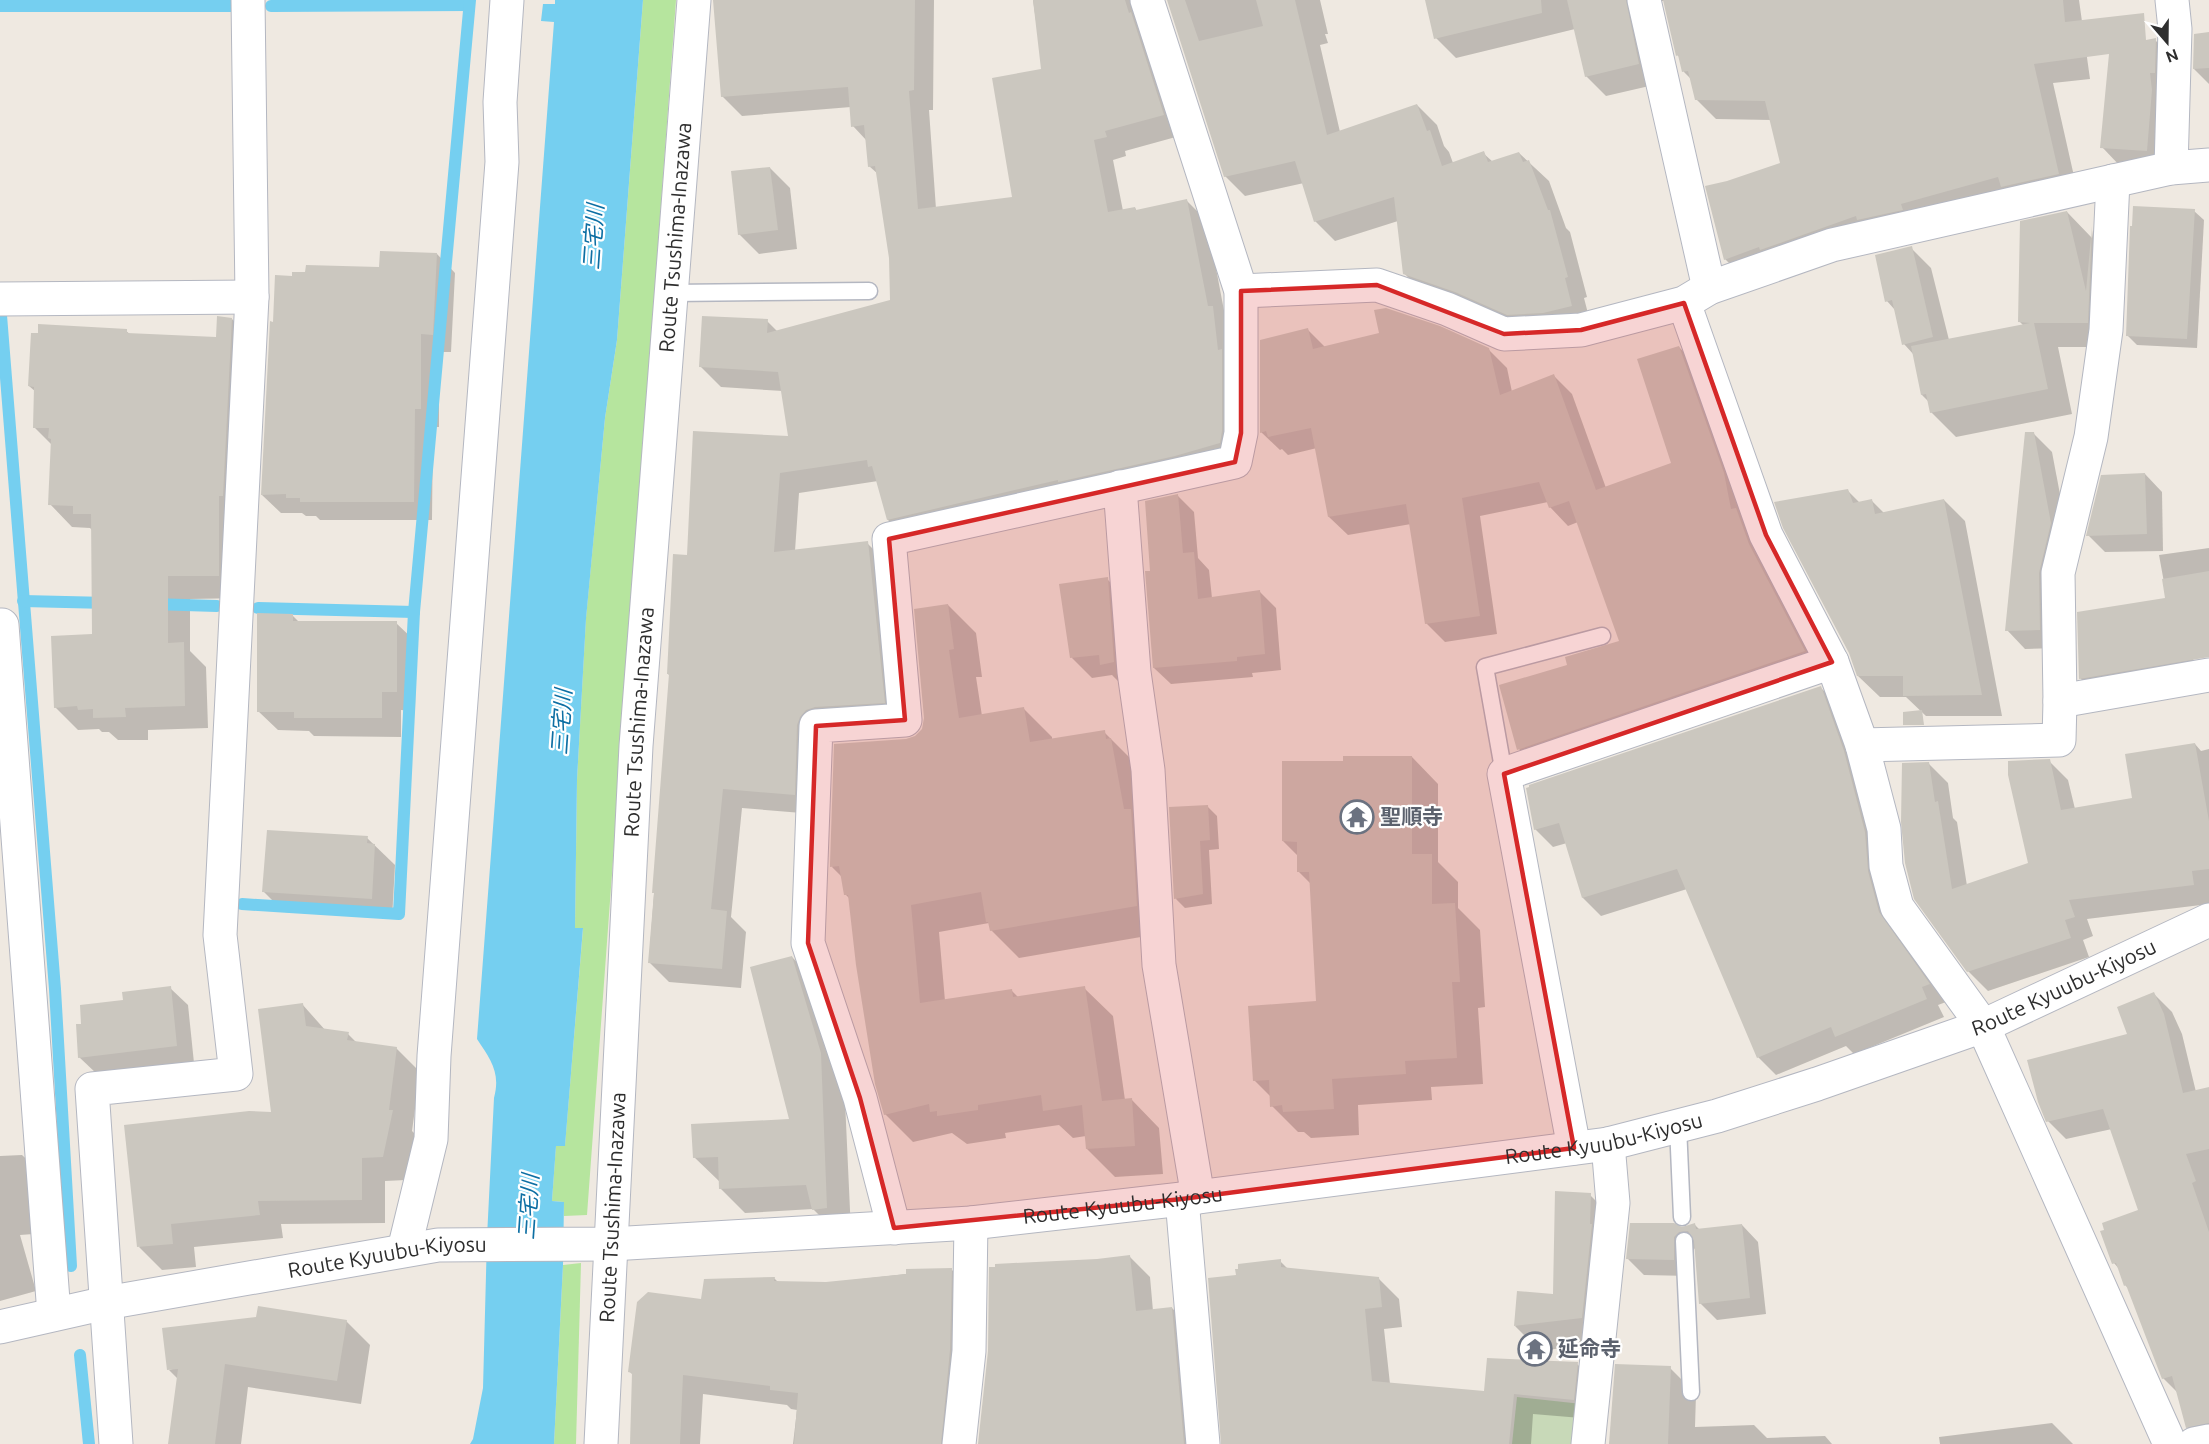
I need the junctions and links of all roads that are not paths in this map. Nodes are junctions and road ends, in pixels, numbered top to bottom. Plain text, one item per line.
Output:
1 (248, 0) edge
2 (507, 0) edge
3 (694, 0) edge
4 (1147, 0) edge
5 (1644, 0) edge
6 (2172, 0) edge
7 (2209, 165) edge
8 (2171, 168) junction
9 (2113, 180) junction
10 (869, 291) dead end
11 (1241, 291) junction
12 (671, 293) junction
13 (1696, 296) junction
14 (252, 297) junction
15 (9, 299) edge
16 (1120, 487) junction
17 (0, 625) edge
18 (1602, 636) dead end
19 (1832, 662) junction
20 (2209, 675) edge
21 (2060, 701) junction
22 (1862, 745) junction
23 (1504, 774) junction
24 (2209, 920) edge
25 (1983, 1026) junction
26 (1678, 1126) junction
27 (1608, 1144) junction
28 (1574, 1148) junction
29 (1190, 1198) junction
30 (1682, 1217) dead end
31 (971, 1223) junction
32 (894, 1228) junction
33 (1684, 1241) dead end
34 (611, 1244) junction
35 (404, 1250) junction
36 (106, 1303) junction
37 (54, 1314) junction
38 (0, 1327) edge
39 (1691, 1392) dead end
40 (2209, 1441) edge
41 (116, 1444) edge
42 (601, 1444) edge
43 (959, 1444) edge
44 (1203, 1444) edge
45 (1588, 1444) edge
46 (2170, 1444) edge
47 (2194, 1444) edge

1 - 14 street
2 - 35 street
3 - 12 street, Route Tsushima-Inazawa
4 - 11 street
5 - 13 street
6 - 8 street
7 - 8 street
8 - 9 street
9 - 13 street
9 - 21 street
10 - 12 lane
11 - 13 street
11 - 16 street
12 - 34 street, Route Tsushima-Inazawa
13 - 19 street
14 - 15 street
14 - 36 street
16 - 29 street
16 - 32 street
17 - 37 street
18 - 23 lane
19 - 22 street
19 - 23 street
20 - 21 street
21 - 22 street
22 - 25 street
23 - 28 street
24 - 25 street, Route Kyuubu-Kiyosu
25 - 26 street, Route Kyuubu-Kiyosu
25 - 46 street
26 - 27 street, Route Kyuubu-Kiyosu
26 - 30 lane
27 - 28 street, Route Kyuubu-Kiyosu
27 - 45 street
28 - 29 street, Route Kyuubu-Kiyosu
29 - 31 street, Route Kyuubu-Kiyosu
29 - 44 street
31 - 32 street, Route Kyuubu-Kiyosu
31 - 43 street
32 - 34 street, Route Kyuubu-Kiyosu
33 - 39 lane
34 - 35 street, Route Kyuubu-Kiyosu
34 - 42 street, Route Tsushima-Inazawa
35 - 36 street, Route Kyuubu-Kiyosu
36 - 37 street, Route Kyuubu-Kiyosu
36 - 41 street
37 - 38 street, Route Kyuubu-Kiyosu
40 - 47 street

